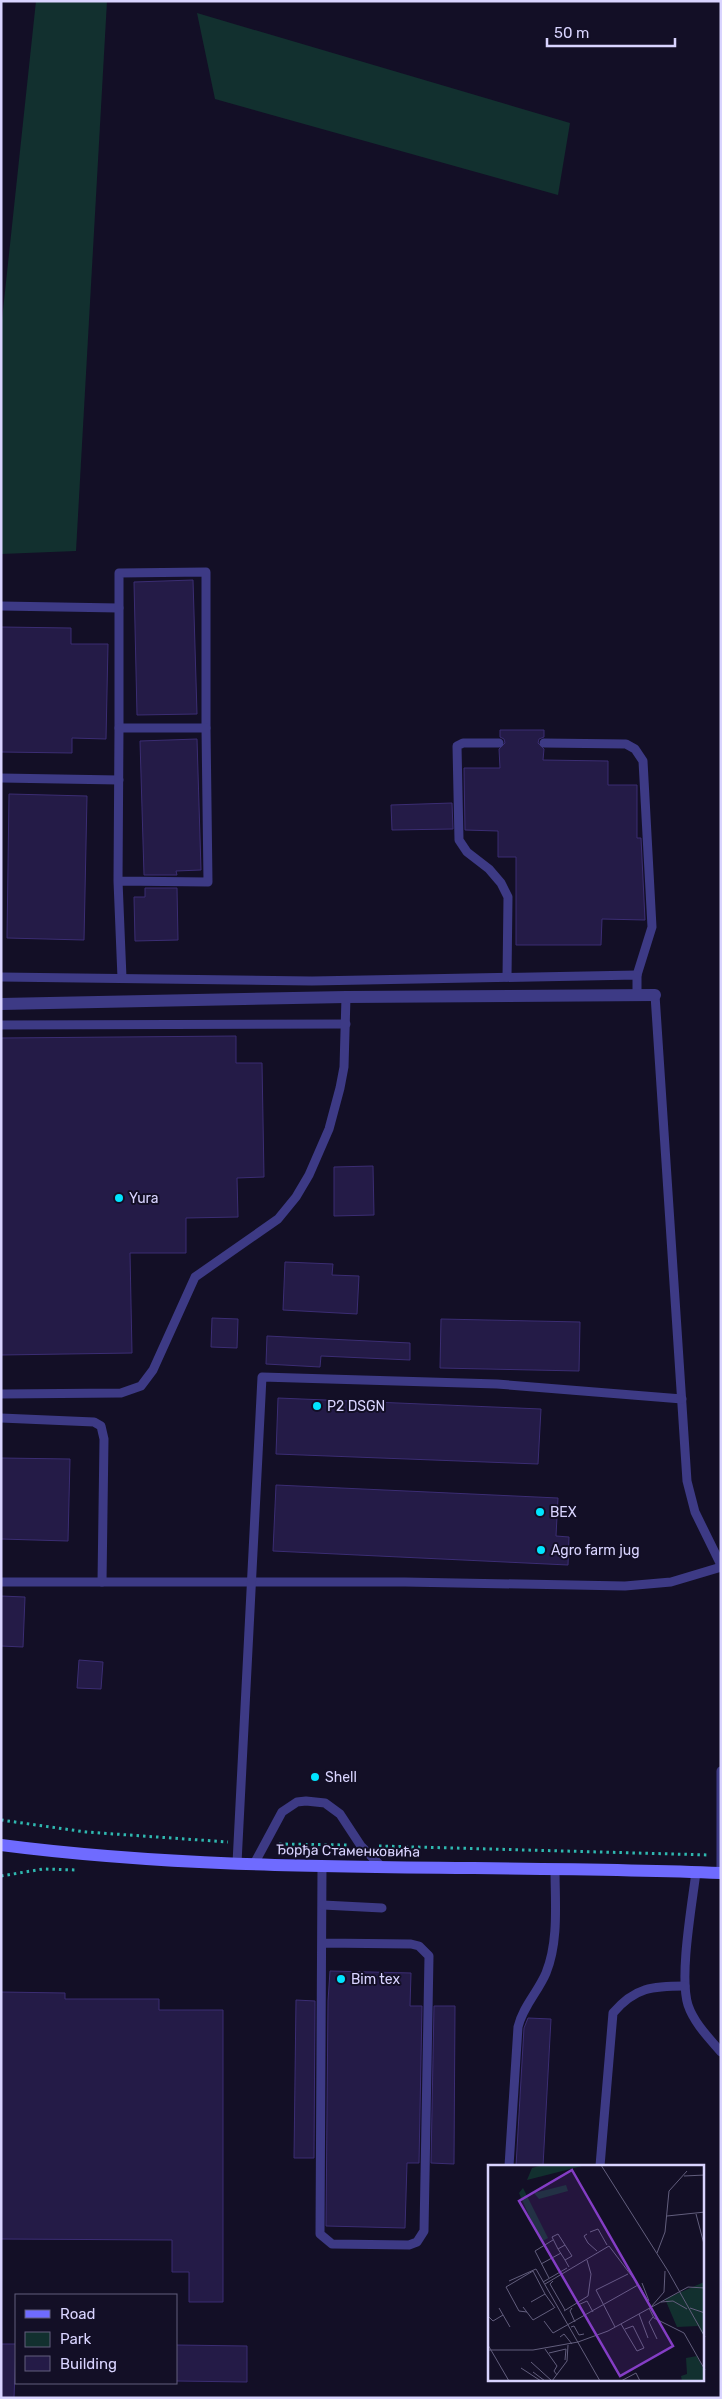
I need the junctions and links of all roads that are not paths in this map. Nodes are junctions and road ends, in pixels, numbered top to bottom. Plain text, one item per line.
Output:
1 (1, 606) edge
2 (119, 608) junction
3 (119, 728) junction
4 (206, 728) junction
5 (500, 743) dead end
6 (544, 743) dead end
7 (1, 778) edge
8 (119, 780) junction
9 (118, 881) junction
10 (637, 976) junction
11 (1, 977) edge
12 (122, 978) junction
13 (507, 978) junction
14 (637, 995) junction
15 (656, 995) joint
16 (346, 997) junction
17 (1, 1004) edge
18 (346, 1024) junction
19 (1, 1025) edge
20 (1, 1394) edge
21 (682, 1399) junction
22 (1, 1418) edge
23 (721, 1566) edge
24 (1, 1582) edge
25 (102, 1582) junction
26 (252, 1582) junction
27 (721, 1771) edge
28 (1, 1845) edge
29 (721, 1847) edge
30 (237, 1864) junction
31 (254, 1864) junction
32 (322, 1866) junction
33 (381, 1866) junction
34 (555, 1869) junction
35 (696, 1872) junction
36 (721, 1873) edge
37 (323, 1905) junction
38 (382, 1908) dead end
39 (323, 1943) junction
40 (685, 1986) junction
41 (721, 2052) edge
42 (510, 2165) edge
43 (600, 2165) edge

1 - 2 lane
2 - 3 lane
2 - 4 lane
3 - 4 lane
3 - 8 lane
4 - 9 lane
5 - 13 lane
6 - 10 lane
7 - 8 lane
8 - 9 lane
9 - 12 lane
10 - 13 lane
10 - 14 lane
11 - 12 lane
12 - 13 lane
14 - 15 street
14 - 16 street
15 - 21 lane
16 - 17 street
16 - 18 lane
18 - 19 lane
18 - 20 lane
21 - 23 lane
21 - 26 lane
22 - 25 lane
23 - 26 lane
24 - 25 lane
25 - 26 lane
26 - 30 lane
27 - 29 lane
28 - 30 street, Ђорђа Стаменковића
29 - 36 lane
30 - 31 street, Ђорђа Стаменковића
31 - 32 street, Ђорђа Стаменковића
31 - 33 lane
32 - 33 street, Ђорђа Стаменковића
32 - 37 lane
33 - 34 street, Ђорђа Стаменковића
34 - 35 street, Ђорђа Стаменковића
34 - 42 lane
35 - 36 street, Ђорђа Стаменковића
35 - 40 lane
37 - 38 lane
37 - 39 lane
39 - 39 lane
40 - 41 lane
40 - 43 lane

